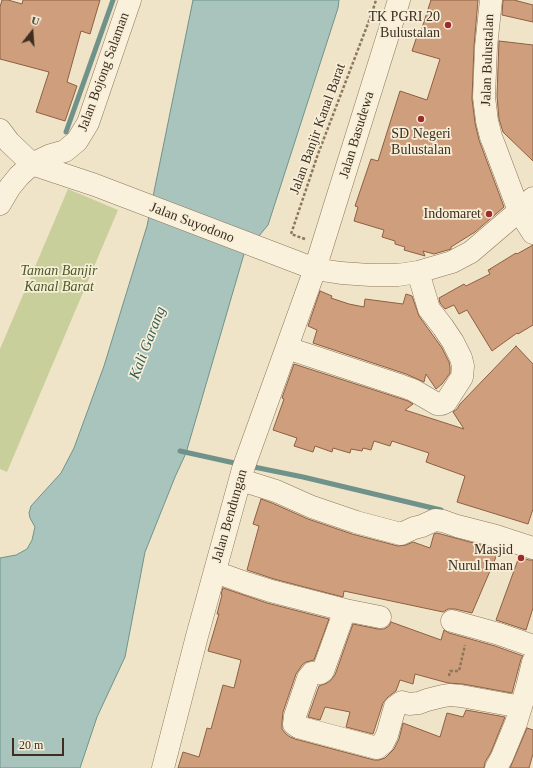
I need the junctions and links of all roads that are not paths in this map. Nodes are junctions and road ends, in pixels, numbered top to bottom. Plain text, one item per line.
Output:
1 (130, 0) edge
2 (399, 0) edge
3 (491, 0) edge
4 (0, 130) edge
5 (32, 164) junction
6 (0, 204) edge
7 (526, 204) edge
8 (533, 233) edge
9 (315, 269) junction
10 (418, 272) junction
11 (287, 348) junction
12 (244, 468) junction
13 (533, 548) edge
14 (215, 572) junction
15 (345, 610) junction
16 (380, 616) dead end
17 (452, 621) dead end
18 (533, 646) edge
19 (533, 662) edge
20 (521, 707) junction
21 (163, 768) edge
22 (496, 768) edge

1 - 5 street, Jalan Bojong Salaman
2 - 9 street, Jalan Basudewa
3 - 7 street, Jalan Bulustalan
4 - 5 street
5 - 6 street
5 - 9 street, Jalan Suyodono
7 - 8 street, Jalan Bulustalan
7 - 10 street
9 - 10 street
9 - 11 street, Jalan Bendungan
10 - 11 street
11 - 12 street, Jalan Bendungan
12 - 13 street
12 - 14 street, Jalan Bendungan
14 - 15 street
14 - 21 street, Jalan Bendungan
15 - 16 street
15 - 20 street
17 - 18 street
19 - 20 street
20 - 22 street

